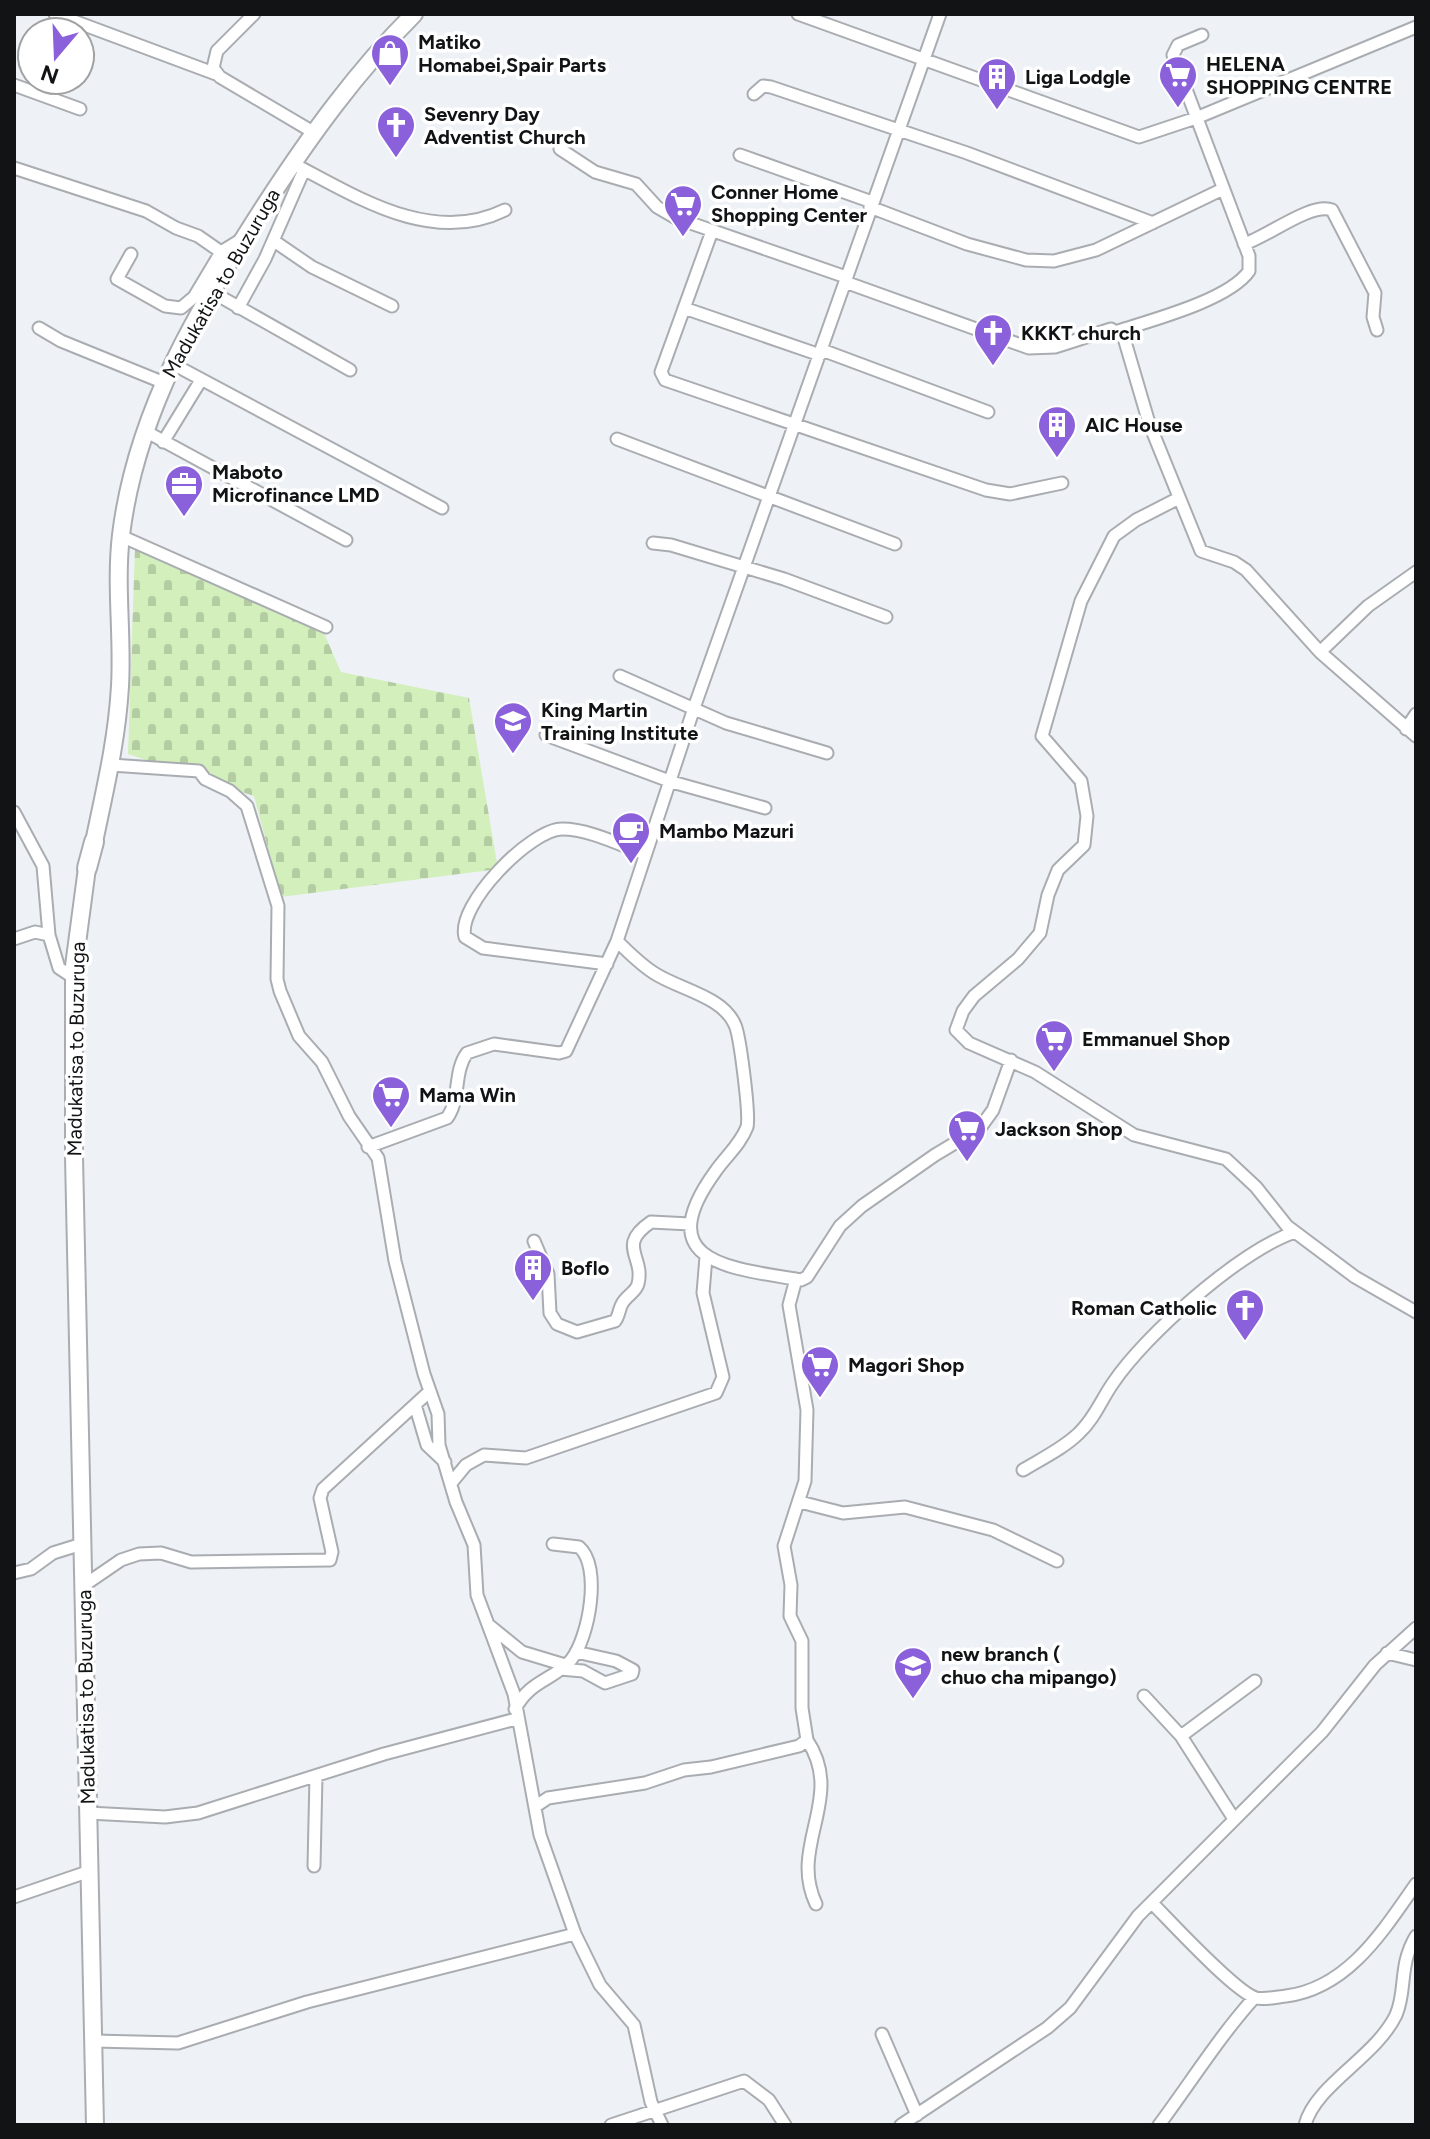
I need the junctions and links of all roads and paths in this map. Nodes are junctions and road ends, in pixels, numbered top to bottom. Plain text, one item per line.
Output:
1 (58, 14) edge
2 (254, 14) edge
3 (414, 14) edge
4 (798, 14) edge
5 (940, 14) edge
6 (1416, 27) edge
7 (1202, 35) dead end
8 (925, 62) junction
9 (217, 74) junction
10 (14, 85) edge
11 (754, 94) dead end
12 (80, 109) dead end
13 (1196, 118) junction
14 (899, 130) junction
15 (313, 132) junction
16 (560, 149) dead end
17 (740, 155) dead end
18 (298, 166) junction
19 (14, 168) edge
20 (1223, 189) junction
21 (871, 204) junction
22 (505, 210) dead end
23 (1153, 223) junction
24 (712, 231) junction
25 (243, 239) junction
26 (274, 241) junction
27 (1244, 244) junction
28 (221, 252) junction
29 (131, 254) dead end
30 (846, 279) junction
31 (212, 292) junction
32 (392, 306) dead end
33 (238, 308) junction
34 (684, 308) junction
35 (39, 328) dead end
36 (1377, 330) dead end
37 (1118, 331) junction
38 (821, 352) junction
39 (171, 363) junction
40 (350, 370) dead end
41 (201, 380) junction
42 (162, 382) junction
43 (988, 412) dead end
44 (797, 425) junction
45 (145, 431) junction
46 (617, 439) dead end
47 (163, 442) junction
48 (1062, 483) dead end
49 (771, 497) junction
50 (1179, 498) junction
51 (442, 508) dead end
52 (121, 536) junction
53 (346, 540) dead end
54 (653, 543) dead end
55 (895, 544) dead end
56 (745, 567) junction
57 (1416, 572) edge
58 (886, 617) dead end
59 (326, 627) dead end
60 (1320, 652) junction
61 (620, 676) dead end
62 (694, 708) junction
63 (1416, 714) edge
64 (1411, 732) edge
65 (546, 735) dead end
66 (827, 753) dead end
67 (111, 765) junction
68 (672, 782) junction
69 (765, 808) dead end
70 (14, 812) edge
71 (94, 842) joint
72 (645, 854) junction
73 (87, 868) joint
74 (49, 935) junction
75 (14, 939) edge
76 (617, 941) junction
77 (607, 964) junction
78 (74, 978) junction
79 (1011, 1060) junction
80 (368, 1147) junction
81 (690, 1224) junction
82 (1295, 1232) junction
83 (534, 1241) dead end
84 (706, 1257) junction
85 (796, 1279) junction
86 (1416, 1312) edge
87 (430, 1391) junction
88 (416, 1408) junction
89 (445, 1462) junction
90 (1023, 1470) dead end
91 (452, 1482) junction
92 (800, 1502) junction
93 (82, 1544) junction
94 (553, 1544) dead end
95 (1057, 1561) dead end
96 (14, 1573) edge
97 (83, 1586) junction
98 (487, 1623) junction
99 (1416, 1628) edge
100 (576, 1652) junction
101 (1387, 1653) junction
102 (1416, 1660) edge
103 (562, 1667) junction
104 (1255, 1681) dead end
105 (1144, 1696) dead end
106 (515, 1714) junction
107 (1181, 1736) junction
108 (807, 1740) junction
109 (316, 1776) junction
110 (536, 1806) junction
111 (88, 1813) junction
112 (1234, 1819) junction
113 (314, 1866) dead end
114 (90, 1871) junction
115 (1416, 1884) edge
116 (14, 1897) edge
117 (1152, 1903) junction
118 (816, 1904) dead end
119 (575, 1934) junction
120 (1416, 1936) edge
121 (1254, 1998) junction
122 (882, 2034) dead end
123 (94, 2041) junction
124 (655, 2111) junction
125 (917, 2115) junction
126 (783, 2123) edge
127 (95, 2125) edge
128 (611, 2125) edge
129 (662, 2125) edge
130 (901, 2125) edge
131 (1159, 2125) edge
132 (1305, 2125) edge

1 - 9 street
2 - 9 street
3 - 15 main road, Madukatisa to Buzuruga
4 - 8 street
5 - 8 street
6 - 13 street
7 - 13 street
8 - 13 street
8 - 14 street
9 - 15 street
10 - 12 street
11 - 14 street
13 - 20 street
14 - 21 street
14 - 23 street
15 - 18 main road, Madukatisa to Buzuruga
16 - 24 street
17 - 21 street
18 - 22 street
18 - 25 main road, Madukatisa to Buzuruga
18 - 26 street
19 - 28 street
20 - 23 street
20 - 27 street
21 - 23 street
21 - 30 street
24 - 30 street
24 - 34 street
25 - 28 street
25 - 31 main road, Madukatisa to Buzuruga
26 - 32 street
26 - 33 street
27 - 36 street
27 - 37 street
28 - 29 street
30 - 37 street
30 - 38 street
31 - 33 street
31 - 39 main road, Madukatisa to Buzuruga
33 - 40 street
34 - 38 street
34 - 44 street
35 - 42 street
37 - 50 street
38 - 43 street
38 - 44 street
39 - 41 street
39 - 42 main road, Madukatisa to Buzuruga
41 - 47 street
41 - 51 street
42 - 45 main road, Madukatisa to Buzuruga
44 - 48 street
44 - 49 street
45 - 47 street
45 - 52 main road, Madukatisa to Buzuruga
46 - 49 street
47 - 53 street
49 - 55 street
49 - 56 street
50 - 60 street
50 - 79 street
52 - 59 street
52 - 67 main road, Madukatisa to Buzuruga
54 - 56 street
56 - 58 street
56 - 62 street
57 - 60 street
60 - 64 street
61 - 62 street
62 - 66 street
62 - 68 street
63 - 64 street
65 - 68 street
67 - 71 main road, Madukatisa to Buzuruga
67 - 80 street
68 - 69 street
68 - 72 street
70 - 74 street
71 - 73 main road, Madukatisa to Buzuruga
72 - 76 street
72 - 77 street
73 - 78 main road, Madukatisa to Buzuruga
74 - 75 street
74 - 78 street
76 - 77 street
76 - 81 street
77 - 80 street
78 - 93 main road, Madukatisa to Buzuruga
79 - 82 street
79 - 85 street
80 - 87 street
81 - 83 street
81 - 84 street
82 - 86 street
82 - 90 street
84 - 85 street
84 - 91 street
85 - 92 street
87 - 88 street
87 - 89 street
88 - 89 street
88 - 97 street
89 - 91 street
91 - 98 street
92 - 95 street
92 - 108 street
93 - 96 street
93 - 97 main road, Madukatisa to Buzuruga
94 - 100 street
97 - 111 main road, Madukatisa to Buzuruga
98 - 103 street
98 - 106 street
99 - 101 street
100 - 103 street
100 - 103 street
101 - 102 street
101 - 112 street
103 - 106 street
104 - 107 street
105 - 107 street
106 - 109 street
106 - 110 street
107 - 112 street
108 - 110 street
108 - 118 street
109 - 111 street
109 - 113 street
110 - 119 street
111 - 114 main road, Madukatisa to Buzuruga
112 - 117 street
114 - 116 street
114 - 123 main road, Madukatisa to Buzuruga
115 - 121 street
117 - 121 street
117 - 125 street
119 - 123 street
119 - 124 street
120 - 132 street
121 - 131 street
122 - 125 street
123 - 127 main road, Madukatisa to Buzuruga
124 - 126 street
124 - 128 street
124 - 129 street
125 - 130 street

